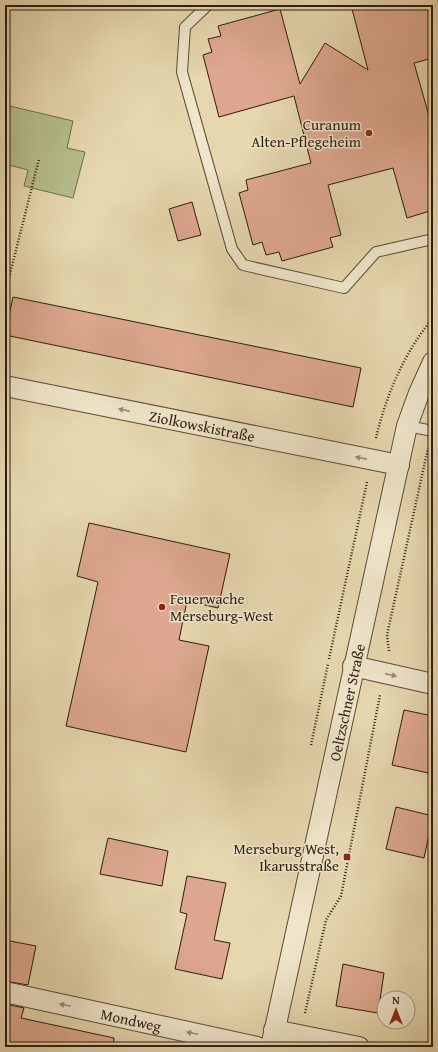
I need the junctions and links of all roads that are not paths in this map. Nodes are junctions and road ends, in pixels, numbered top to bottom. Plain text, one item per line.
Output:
1 (208, 5) edge
2 (433, 239) edge
3 (433, 362) edge
4 (5, 386) edge
5 (407, 426) junction
6 (433, 431) edge
7 (399, 465) junction
8 (353, 666) junction
9 (433, 684) edge
10 (5, 992) edge
11 (273, 1038) edge
12 (257, 1047) edge
13 (359, 1047) edge

1 - 2 lane
3 - 5 street, Oeltzschner Straße
7 -> 4 street, Ziolkowskistraße
5 - 6 lane
5 - 7 street, Oeltzschner Straße
7 - 8 street, Oeltzschner Straße
8 -> 9 street
8 - 11 street, Oeltzschner Straße
12 -> 10 street, Mondweg
11 - 13 street

